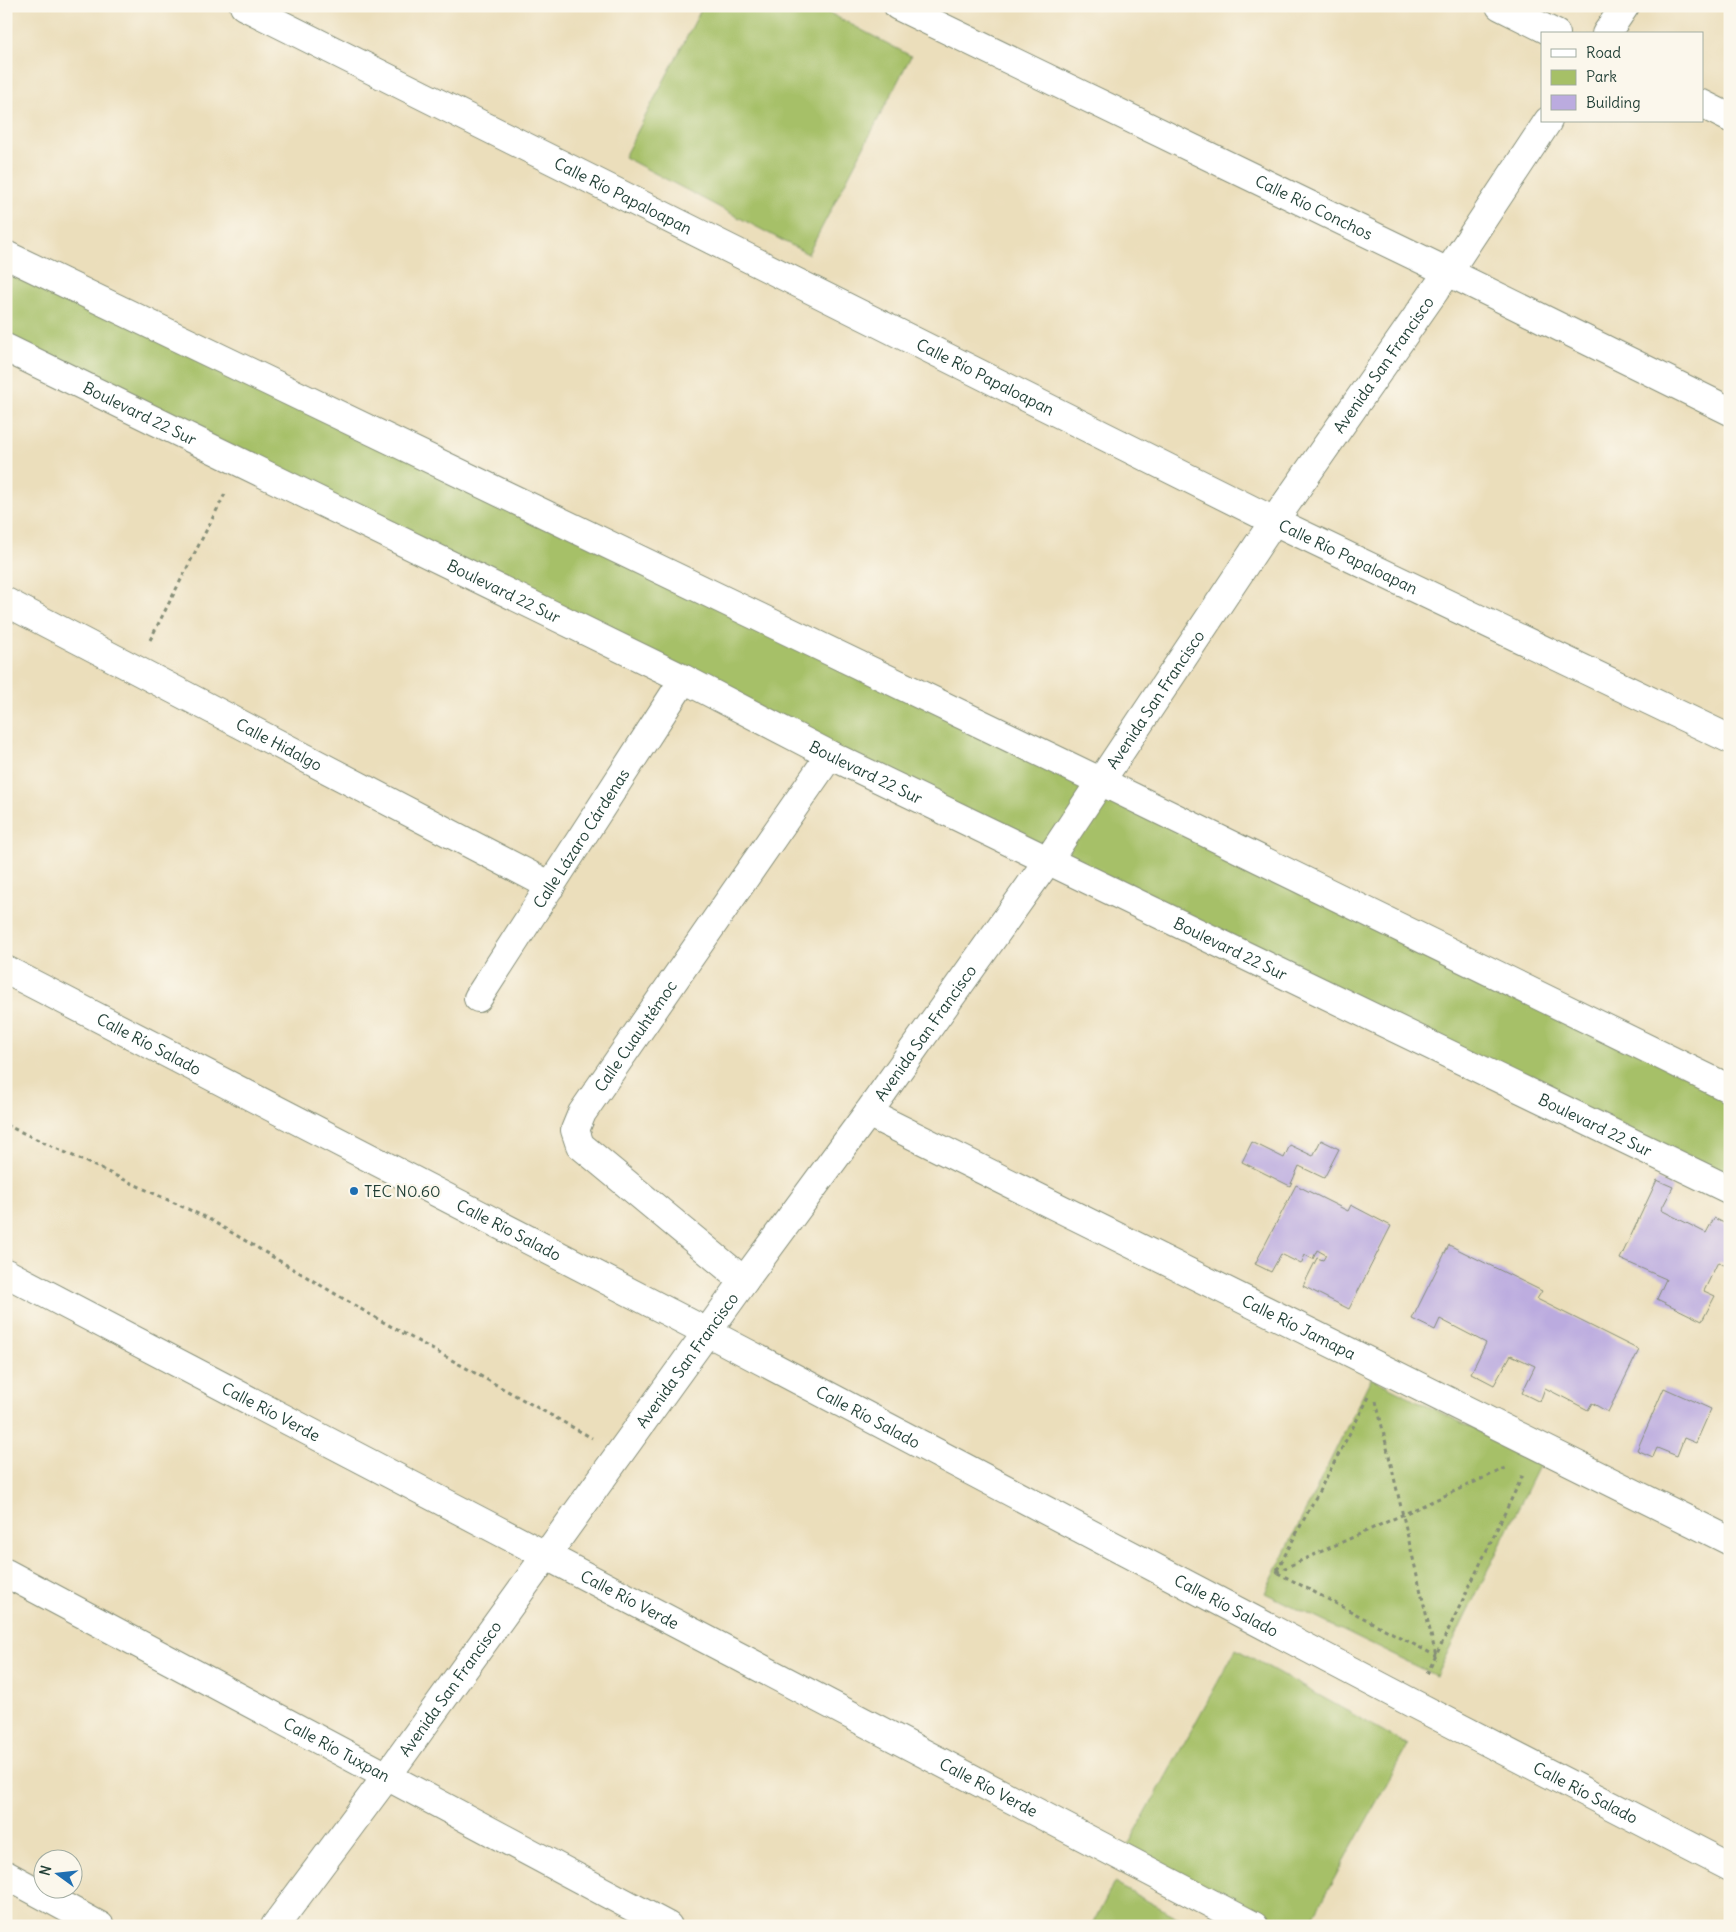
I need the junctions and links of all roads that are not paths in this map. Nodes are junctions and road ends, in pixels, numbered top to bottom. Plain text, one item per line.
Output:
1 (244, 6) edge
2 (898, 6) edge
3 (1500, 6) edge
4 (1625, 6) edge
5 (1552, 32) edge
6 (1607, 32) edge
7 (1704, 105) edge
8 (1730, 118) edge
9 (1547, 122) edge
10 (6, 255) edge
11 (1448, 272) junction
12 (6, 348) edge
13 (1730, 411) edge
14 (1274, 521) junction
15 (6, 602) edge
16 (684, 679) junction
17 (1730, 739) edge
18 (830, 755) junction
19 (1102, 782) junction
20 (1049, 859) junction
21 (551, 886) junction
22 (6, 970) edge
23 (478, 998) dead end
24 (1730, 1089) edge
25 (868, 1113) junction
26 (1730, 1190) edge
27 (6, 1273) edge
28 (744, 1281) junction
29 (708, 1332) junction
30 (1730, 1541) edge
31 (546, 1555) junction
32 (6, 1573) edge
33 (387, 1776) junction
34 (1730, 1867) edge
35 (6, 1875) edge
36 (100, 1926) edge
37 (275, 1926) edge
38 (668, 1926) edge
39 (1254, 1926) edge

1 - 14 street, Calle Río Papaloapan
2 - 11 street, Calle Río Conchos
3 - 5 street
4 - 6 street
7 - 8 street
9 - 11 street, Avenida San Francisco
10 - 19 street
11 - 13 street, Calle Río Conchos
11 - 14 street, Avenida San Francisco
12 - 16 street, Boulevard 22 Sur
14 - 17 street, Calle Río Papaloapan
14 - 19 street, Avenida San Francisco
15 - 21 street, Calle Hidalgo
16 - 18 street, Boulevard 22 Sur
16 - 21 street, Calle Lázaro Cárdenas
18 - 20 street, Boulevard 22 Sur
18 - 28 street, Calle Cuauhtémoc
19 - 20 street, Avenida San Francisco
19 - 24 street
20 - 25 street, Avenida San Francisco
20 - 26 street, Boulevard 22 Sur
21 - 23 street, Calle Lázaro Cárdenas
22 - 29 street, Calle Río Salado
25 - 28 street, Avenida San Francisco
25 - 30 street, Calle Río Jamapa
27 - 31 street, Calle Río Verde
28 - 29 street, Avenida San Francisco
29 - 31 street, Avenida San Francisco
29 - 34 street, Calle Río Salado
31 - 33 street, Avenida San Francisco
31 - 39 street, Calle Río Verde
32 - 33 street, Calle Río Tuxpan
33 - 37 street, Avenida San Francisco
33 - 38 street, Calle Río Tuxpan
35 - 36 street

